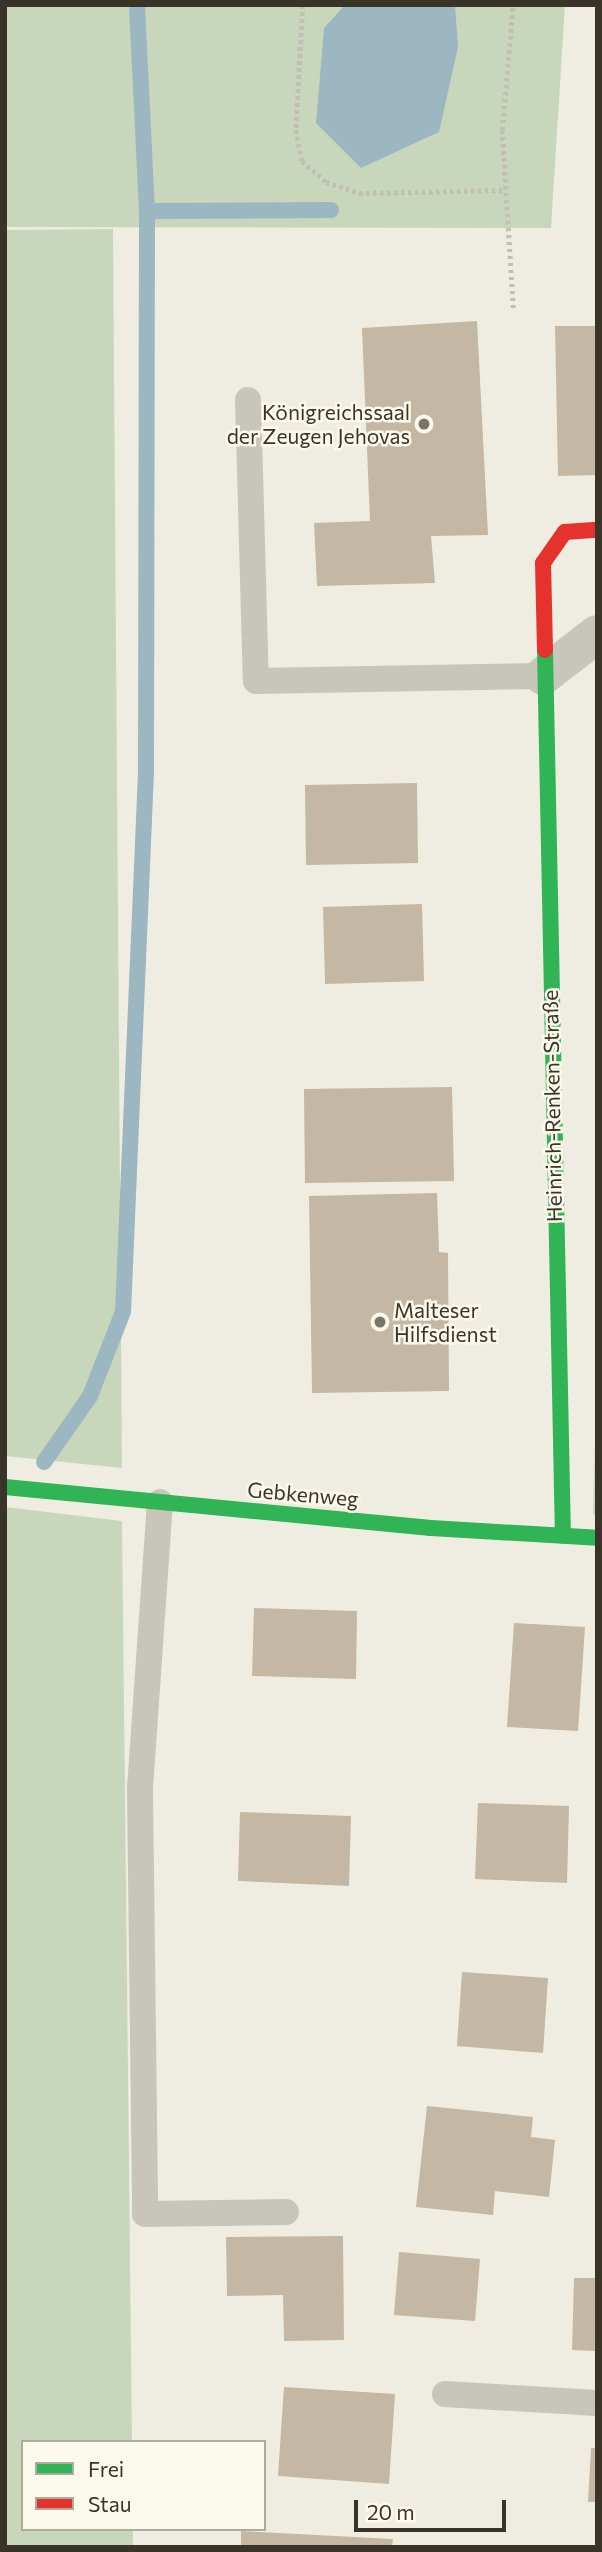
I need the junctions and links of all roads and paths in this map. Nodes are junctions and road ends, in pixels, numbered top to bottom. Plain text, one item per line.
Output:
1 (303, 5) edge
2 (513, 5) edge
3 (506, 190) junction
4 (513, 308) dead end
5 (248, 400) dead end
6 (597, 530) edge
7 (597, 634) edge
8 (543, 676) junction
9 (5, 1487) edge
10 (160, 1502) junction
11 (563, 1536) junction
12 (597, 1538) edge
13 (286, 2212) dead end
14 (445, 2394) dead end
15 (597, 2403) edge

1 - 3 path
2 - 3 path
3 - 4 path
5 - 8 lane
6 - 8 street, Heinrich-Renken-Straße
7 - 8 street
8 - 11 street, Heinrich-Renken-Straße
9 - 10 street, Gebkenweg
10 - 11 street, Gebkenweg
10 - 13 lane
11 - 12 street, Gebkenweg
14 - 15 lane

